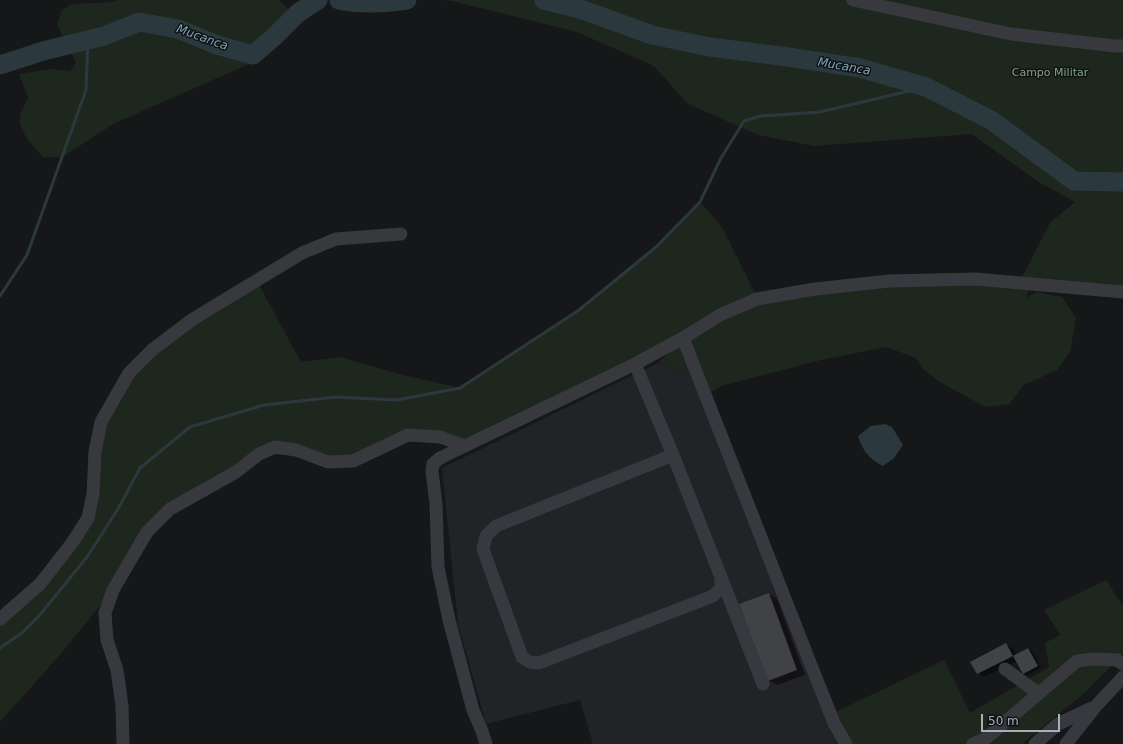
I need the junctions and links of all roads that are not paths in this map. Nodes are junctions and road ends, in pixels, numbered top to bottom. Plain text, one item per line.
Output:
1 (853, 0) edge
2 (1123, 46) edge
3 (401, 234) dead end
4 (1123, 292) edge
5 (683, 338) junction
6 (635, 364) junction
7 (465, 446) junction
8 (673, 455) junction
9 (721, 576) junction
10 (0, 619) edge
11 (1120, 662) edge
12 (1005, 669) dead end
13 (1123, 677) edge
14 (763, 684) dead end
15 (1038, 693) junction
16 (1096, 706) junction
17 (123, 744) edge
18 (486, 744) edge
19 (846, 744) edge
20 (973, 744) edge
21 (1035, 744) edge
22 (1066, 744) edge

1 - 2 street
3 - 10 street
4 - 5 street
5 - 6 street
5 - 19 street
6 - 7 street
6 - 8 street
7 - 17 street
7 - 18 street
8 - 9 street
8 - 9 street
9 - 14 street
11 - 15 street
12 - 15 street
13 - 16 street
15 - 20 street
16 - 21 street
16 - 22 street

